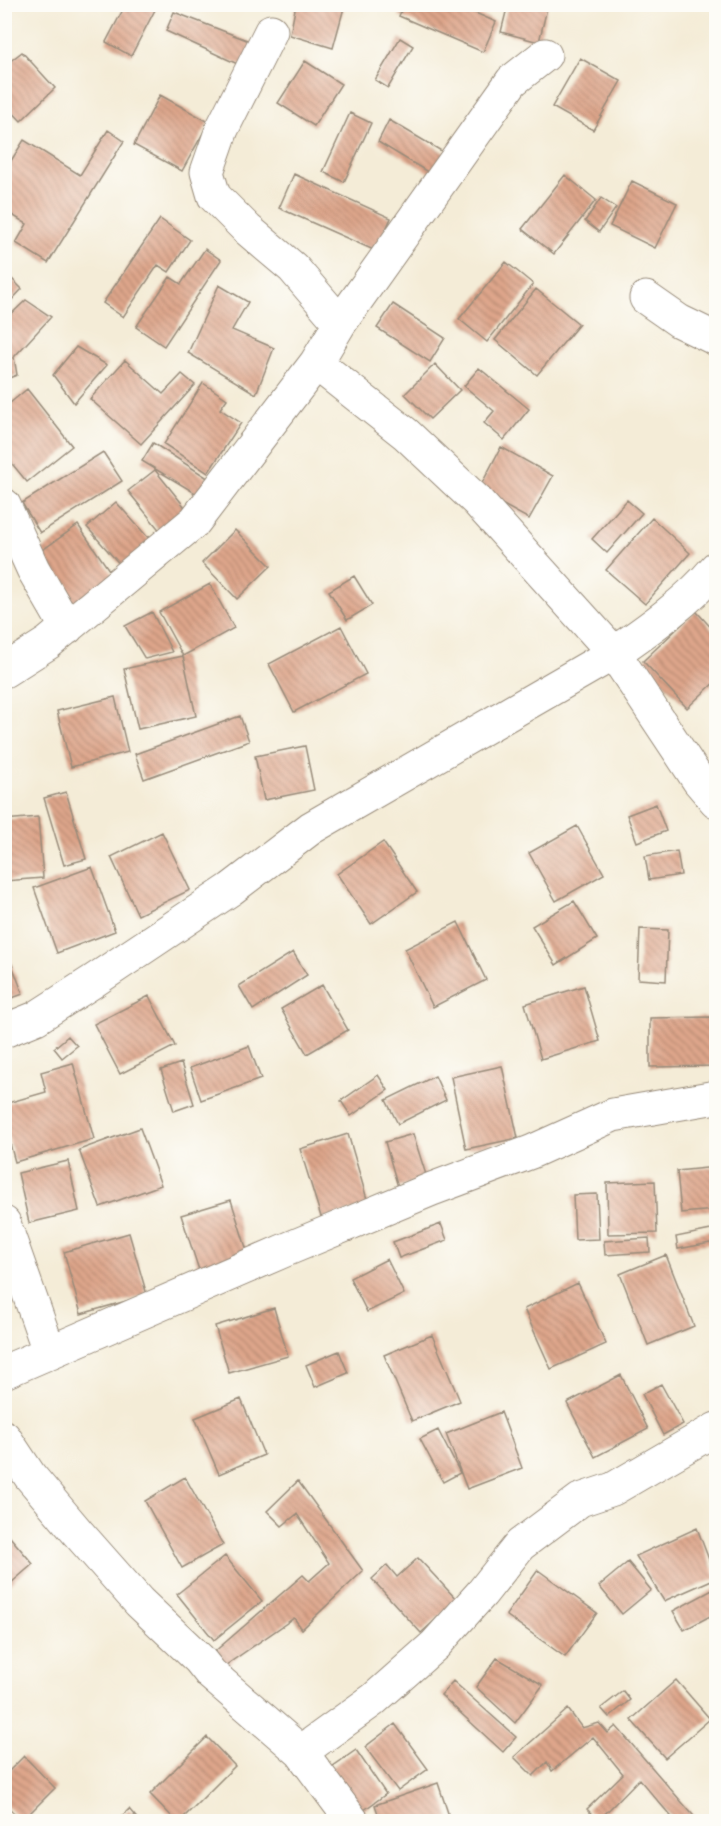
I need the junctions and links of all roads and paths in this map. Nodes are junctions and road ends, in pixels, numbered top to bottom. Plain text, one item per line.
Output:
1 (271, 31) dead end
2 (545, 55) dead end
3 (646, 298) dead end
4 (340, 323) junction
5 (717, 339) edge
6 (316, 363) junction
7 (4, 505) edge
8 (717, 568) edge
9 (67, 628) junction
10 (614, 653) junction
11 (4, 671) edge
12 (717, 801) edge
13 (4, 1031) edge
14 (717, 1097) edge
15 (4, 1223) edge
16 (49, 1351) junction
17 (4, 1372) edge
18 (717, 1429) edge
19 (4, 1437) edge
20 (301, 1752) junction
21 (353, 1821) edge

1 - 4 street
2 - 4 street
3 - 5 street
4 - 6 street
6 - 9 street
6 - 10 street
7 - 9 street
8 - 10 street
9 - 11 street
10 - 12 street
10 - 13 street
14 - 16 street
15 - 16 street
16 - 17 street
18 - 20 street
19 - 20 street
20 - 21 street

